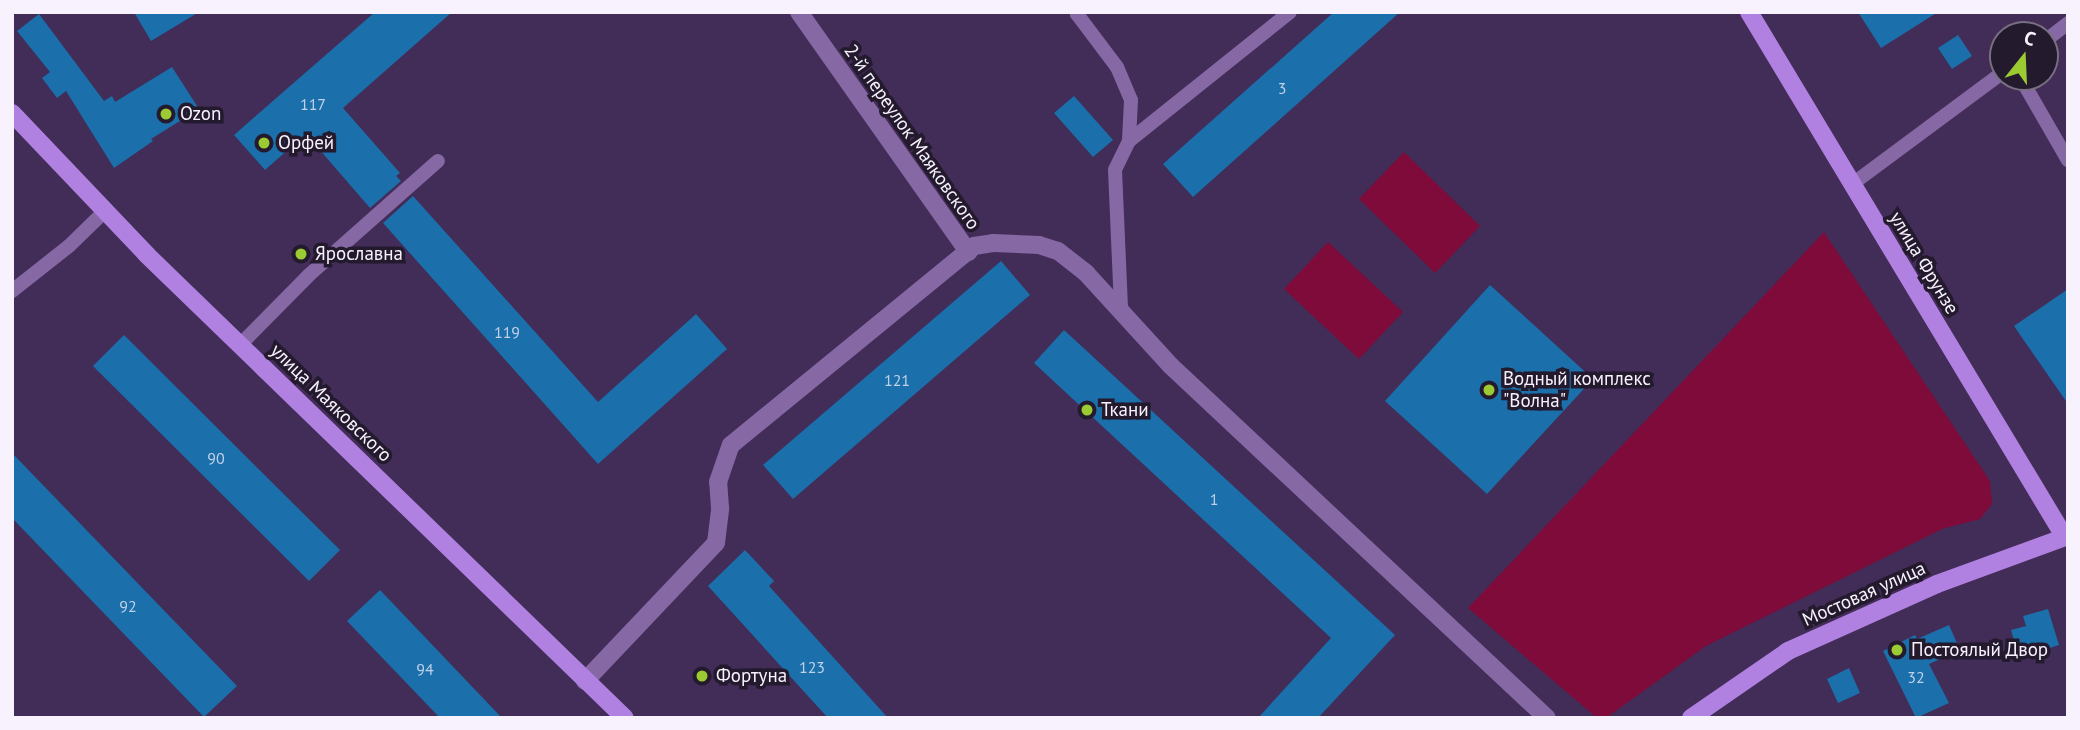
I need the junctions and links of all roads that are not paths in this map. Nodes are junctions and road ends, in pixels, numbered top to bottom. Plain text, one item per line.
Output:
1 (799, 12) edge
2 (1079, 12) edge
3 (1290, 12) edge
4 (1749, 12) edge
5 (1989, 82) edge
6 (2028, 91) edge
7 (12, 113) edge
8 (1129, 141) junction
9 (2068, 160) edge
10 (438, 161) dead end
11 (1851, 185) junction
12 (105, 211) junction
13 (968, 252) junction
14 (12, 290) edge
15 (1121, 309) junction
16 (240, 345) junction
17 (2066, 536) edge
18 (585, 681) junction
19 (625, 718) edge
20 (1547, 718) edge
21 (1691, 718) edge

1 - 13 street, 2-й переулок Маяковского
2 - 8 lane
3 - 8 lane
4 - 11 street, улица Фрунзе
5 - 11 lane
6 - 9 lane
7 - 12 street, улица Маяковского
8 - 15 lane
10 - 16 lane
11 - 17 street, улица Фрунзе
12 - 14 lane
12 - 16 street, улица Маяковского
13 - 15 street
13 - 18 street
15 - 20 street
16 - 18 street, улица Маяковского
17 - 21 street, Мостовая улица
18 - 19 street, улица Маяковского

